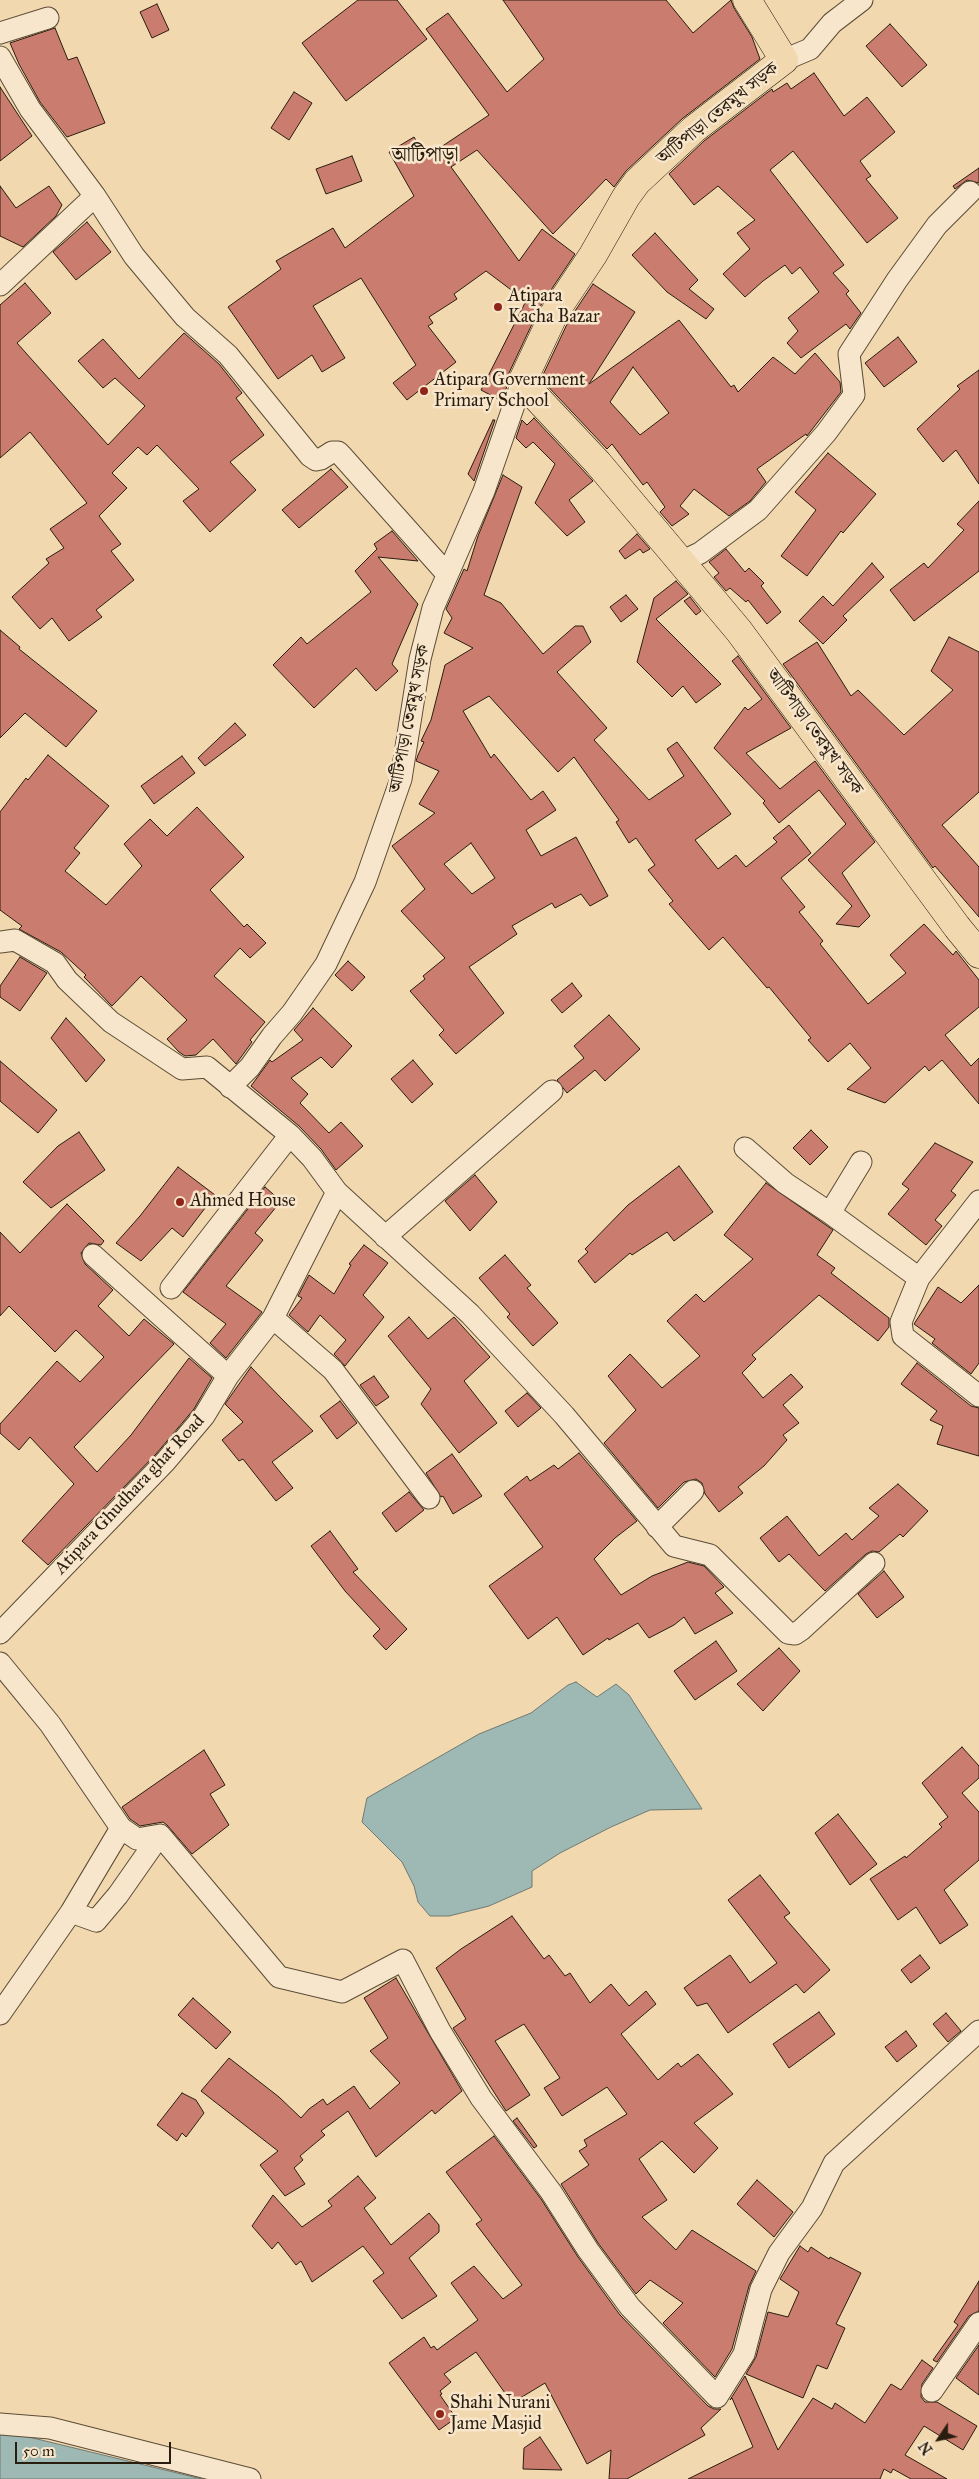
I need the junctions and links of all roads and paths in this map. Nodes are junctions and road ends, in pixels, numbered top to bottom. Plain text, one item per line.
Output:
1 (747, 0) edge
2 (862, 0) edge
3 (48, 18) dead end
4 (0, 34) edge
5 (0, 57) edge
6 (784, 60) junction
7 (976, 192) edge
8 (94, 196) junction
9 (0, 285) edge
10 (522, 382) junction
11 (681, 562) junction
12 (446, 574) junction
13 (0, 942) edge
14 (979, 954) edge
15 (230, 1087) junction
16 (552, 1090) dead end
17 (290, 1136) junction
18 (745, 1148) dead end
19 (861, 1162) dead end
20 (338, 1192) junction
21 (979, 1201) edge
22 (830, 1213) junction
23 (385, 1237) junction
24 (93, 1255) dead end
25 (919, 1278) junction
26 (171, 1288) dead end
27 (273, 1318) junction
28 (228, 1376) junction
29 (979, 1396) edge
30 (693, 1491) dead end
31 (429, 1498) dead end
32 (657, 1527) junction
33 (874, 1563) dead end
34 (0, 1633) edge
35 (0, 1663) edge
36 (121, 1828) junction
37 (160, 1836) junction
38 (71, 1912) junction
39 (0, 2014) edge
40 (979, 2031) edge
41 (979, 2323) edge
42 (932, 2391) dead end
43 (0, 2424) edge
44 (250, 2479) edge

1 - 6 main road, আটিপাড়া তেরমুখ সড়ক
2 - 6 street
3 - 4 street
5 - 8 street
6 - 10 main road, আটিপাড়া তেরমুখ সড়ক
7 - 11 street
8 - 9 street
8 - 12 street
10 - 11 main road, আটিপাড়া তেরমুখ সড়ক
10 - 12 street, আটিপাড়া তেরমুখ সড়ক
11 - 14 main road, আটিপাড়া তেরমুখ সড়ক
12 - 15 street, আটিপাড়া তেরমুখ সড়ক
13 - 15 street
15 - 17 street
16 - 23 street
17 - 20 street
17 - 26 street
18 - 22 street
19 - 22 street
20 - 23 street
20 - 27 street, Atipara Ghudhara ghat Road
21 - 25 street
22 - 25 street
23 - 32 street
24 - 28 street
25 - 29 street
27 - 28 street, Atipara Ghudhara ghat Road
27 - 31 street
28 - 34 street, Atipara Ghudhara ghat Road
30 - 32 street
32 - 33 street
35 - 36 street
36 - 37 street
36 - 38 street
37 - 38 street
37 - 40 street
38 - 39 street
41 - 42 street
43 - 44 street

